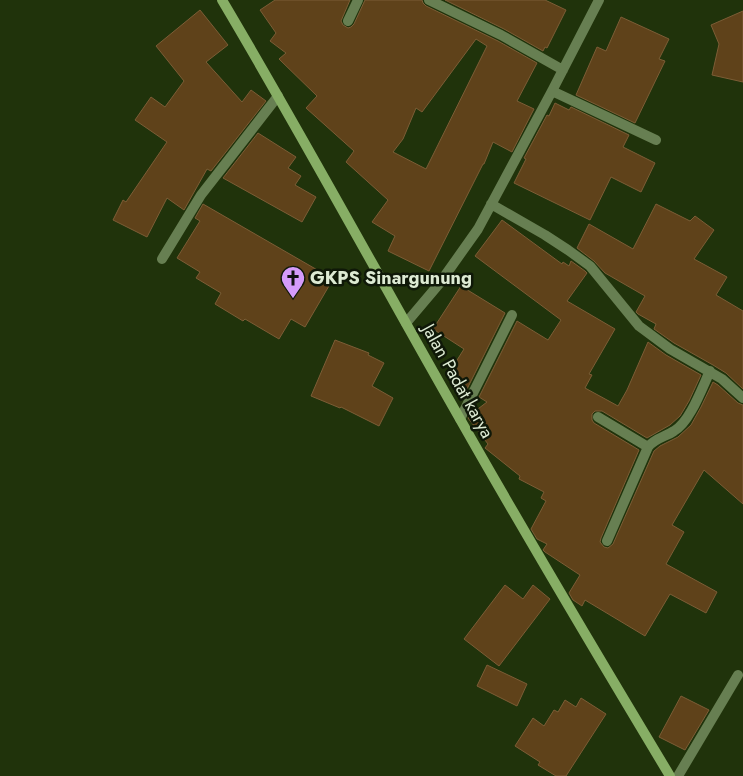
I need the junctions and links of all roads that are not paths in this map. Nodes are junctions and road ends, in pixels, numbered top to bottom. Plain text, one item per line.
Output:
1 (222, 0) edge
2 (358, 0) edge
3 (429, 0) edge
4 (598, 0) edge
5 (348, 21) dead end
6 (563, 70) junction
7 (552, 90) junction
8 (278, 96) junction
9 (656, 140) dead end
10 (491, 204) junction
11 (162, 258) dead end
12 (512, 315) dead end
13 (406, 323) junction
14 (710, 371) junction
15 (743, 398) edge
16 (598, 417) dead end
17 (460, 419) junction
18 (648, 446) junction
19 (607, 541) dead end
20 (738, 675) dead end
21 (670, 776) edge
22 (678, 776) edge

1 - 8 main road, Jalan Padat karya
2 - 5 street
3 - 6 street
4 - 6 street
6 - 7 street
7 - 9 street
7 - 10 street
8 - 11 street
8 - 13 main road, Jalan Padat karya
10 - 13 street
10 - 14 street
12 - 17 street
13 - 17 main road, Jalan Padat karya
14 - 15 street
14 - 18 street
16 - 18 street
17 - 21 main road, Jalan Padat karya
18 - 19 street
20 - 22 street

